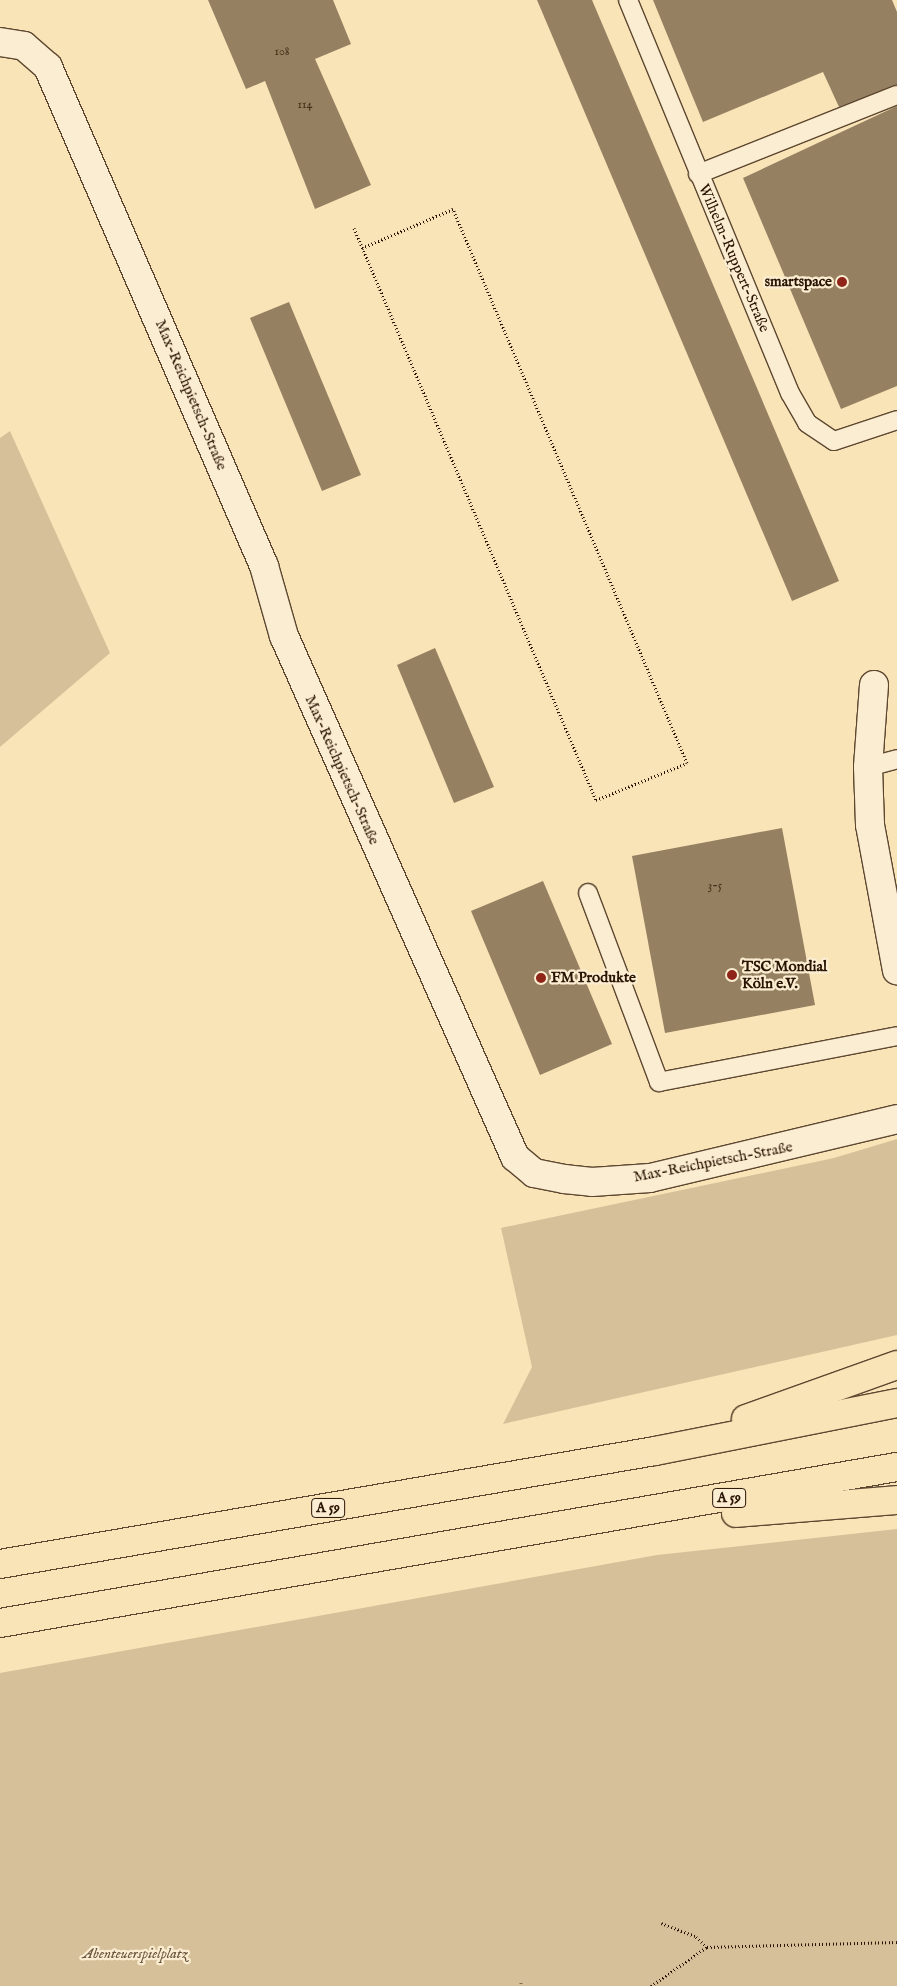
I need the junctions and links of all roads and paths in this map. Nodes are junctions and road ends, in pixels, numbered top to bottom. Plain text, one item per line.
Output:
1 (628, 0) edge
2 (0, 42) edge
3 (897, 94) edge
4 (698, 174) junction
5 (354, 228) dead end
6 (362, 248) junction
7 (897, 420) edge
8 (874, 685) dead end
9 (897, 759) edge
10 (868, 767) junction
11 (886, 872) edge
12 (588, 893) dead end
13 (897, 971) edge
14 (897, 1036) edge
15 (897, 1119) edge
16 (897, 1365) edge
17 (897, 1403) edge
18 (655, 1451) junction
19 (897, 1467) edge
20 (897, 1500) edge
21 (560, 1529) junction
22 (0, 1564) edge
23 (0, 1624) edge
24 (661, 1923) dead end
25 (897, 1942) edge
26 (708, 1946) junction
27 (651, 1986) edge

1 - 4 lane, Wilhelm-Ruppert-Straße
2 - 15 street, Max-Reichpietsch-Straße
3 - 4 lane
4 - 7 lane, Wilhelm-Ruppert-Straße
5 - 6 path
6 - 6 path
8 - 10 street
9 - 10 lane
10 - 11 street
11 - 13 street
12 - 14 lane
16 - 18 highway
17 - 18 highway, A 59
18 - 22 highway, A 59
19 - 21 highway, A 59
20 - 21 highway
21 - 23 highway, A 59
24 - 26 path
25 - 26 path
26 - 27 path

